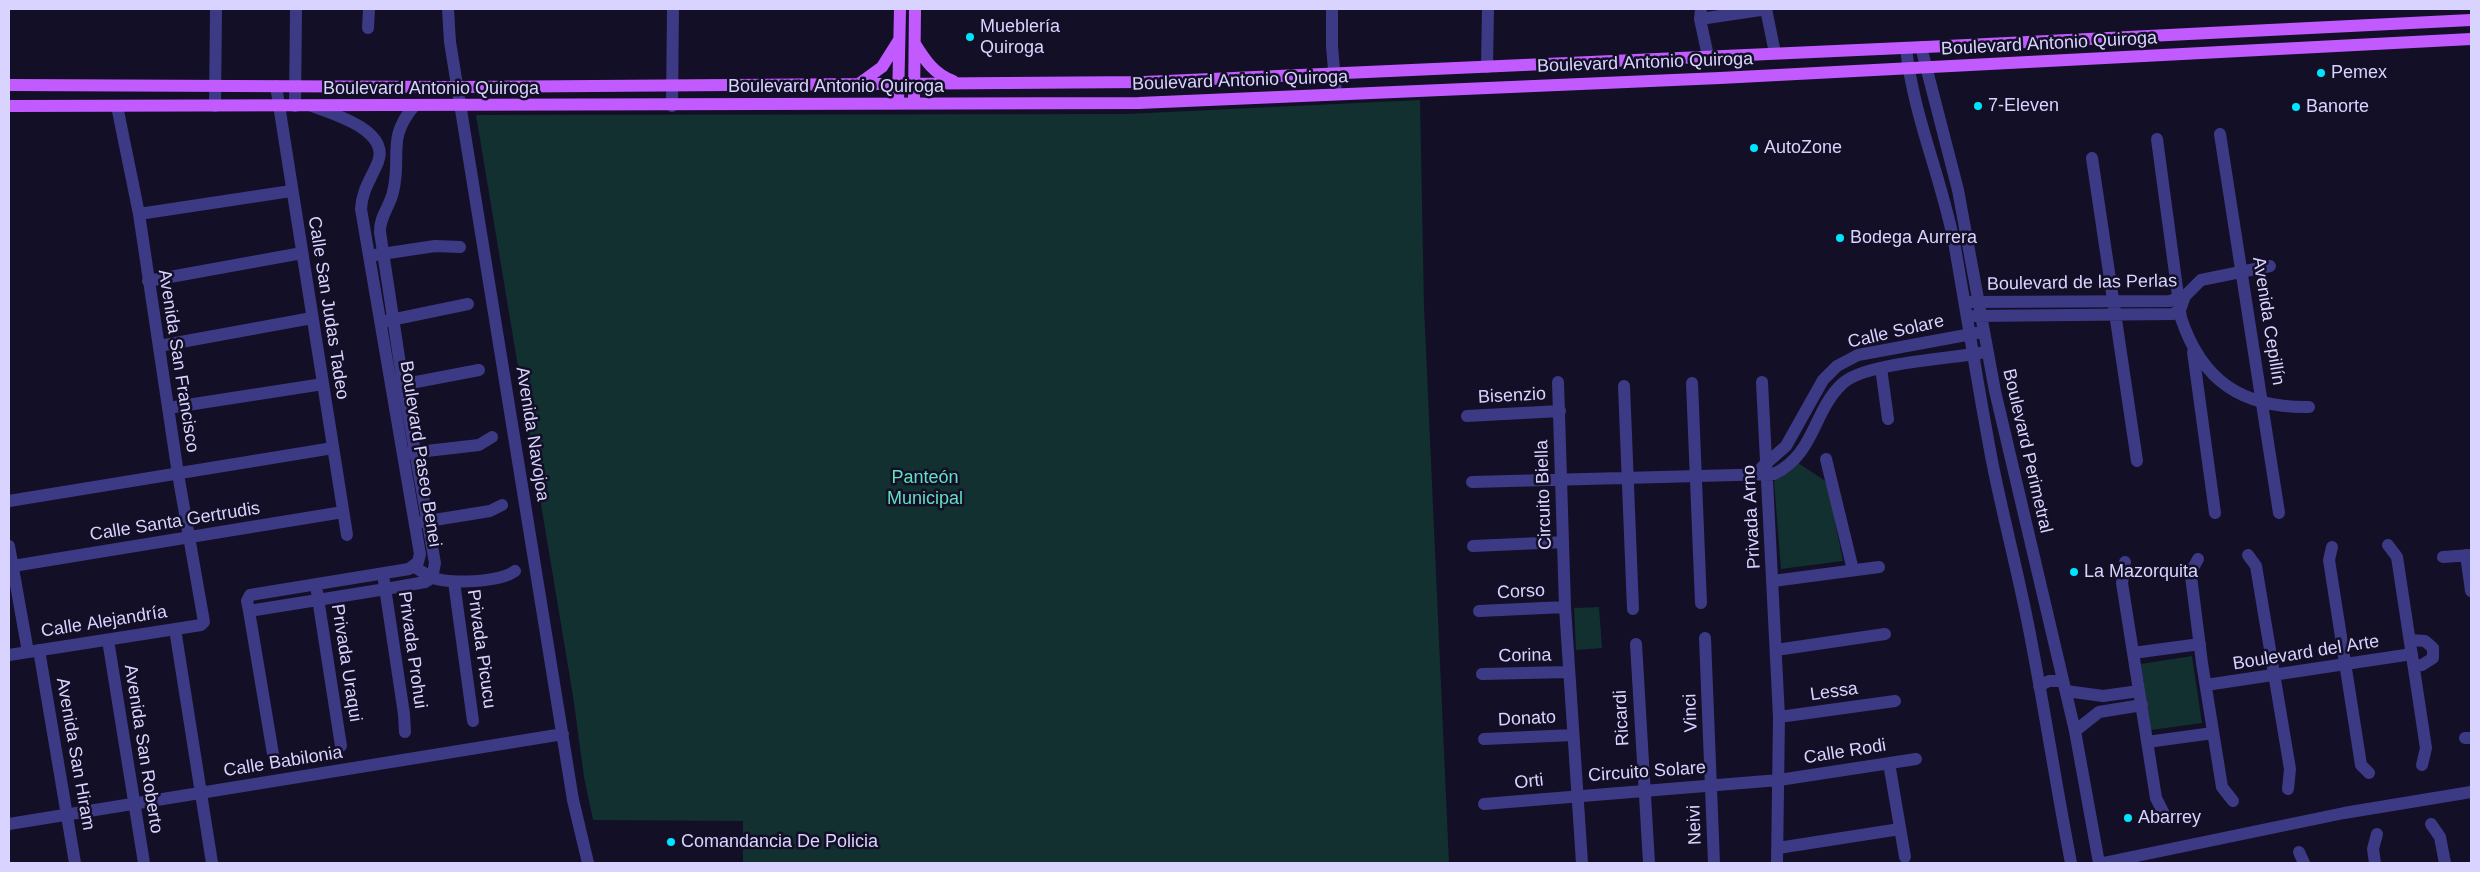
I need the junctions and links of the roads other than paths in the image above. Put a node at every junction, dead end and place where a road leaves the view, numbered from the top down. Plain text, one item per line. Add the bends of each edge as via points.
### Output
1 (216, 9) edge
2 (296, 9) edge
3 (368, 9) edge
4 (448, 9) edge
5 (673, 9) edge
6 (900, 9) edge
7 (915, 9) edge
8 (1332, 9) edge
9 (1488, 9) edge
10 (1766, 9) edge
11 (1700, 14) edge
12 (2471, 20) edge
13 (368, 28) dead end
14 (900, 37) junction
15 (2471, 39) edge
16 (915, 44) junction
17 (1920, 47) junction
18 (1906, 48) junction
19 (1775, 52) junction
20 (1708, 56) junction
21 (1487, 67) junction
22 (1925, 67) junction
23 (1908, 68) junction
24 (1333, 72) junction
25 (899, 83) junction
26 (914, 83) junction
27 (673, 84) junction
28 (859, 84) junction
29 (960, 84) junction
30 (9, 85) edge
31 (216, 86) junction
32 (276, 86) junction
33 (295, 86) junction
34 (457, 87) junction
35 (1336, 94) junction
36 (898, 103) junction
37 (914, 103) junction
38 (9, 106) edge
39 (117, 106) junction
40 (215, 106) junction
41 (279, 106) junction
42 (295, 106) junction
43 (312, 106) junction
44 (414, 106) junction
45 (460, 106) junction
46 (672, 106) junction
47 (2220, 134) dead end
48 (2157, 139) dead end
49 (377, 142) junction
50 (396, 143) junction
51 (2092, 158) dead end
52 (292, 191) junction
53 (139, 214) junction
54 (460, 247) dead end
55 (302, 253) junction
56 (383, 254) junction
57 (370, 256) junction
58 (2270, 266) dead end
59 (2243, 270) junction
60 (148, 281) junction
61 (2066, 300) junction
62 (2113, 301) junction
63 (1978, 302) junction
64 (2182, 302) junction
65 (468, 304) dead end
66 (1964, 309) junction
67 (2066, 314) junction
68 (2115, 314) junction
69 (1981, 316) junction
70 (312, 318) junction
71 (387, 321) junction
72 (1983, 332) junction
73 (1969, 334) junction
74 (159, 346) junction
75 (1908, 346) junction
76 (2192, 346) junction
77 (1987, 352) junction
78 (1972, 354) junction
79 (1848, 360) junction
80 (1911, 363) junction
81 (479, 370) dead end
82 (1882, 373) junction
83 (1854, 375) junction
84 (1558, 382) dead end
85 (1762, 382) dead end
86 (1692, 383) dead end
87 (323, 384) junction
88 (398, 385) junction
89 (1624, 386) dead end
90 (2262, 402) junction
91 (2309, 407) dead end
92 (168, 408) junction
93 (1560, 410) junction
94 (1467, 416) dead end
95 (1888, 419) dead end
96 (1802, 420) junction
97 (1816, 427) junction
98 (492, 437) dead end
99 (333, 448) junction
100 (410, 453) junction
101 (1826, 459) dead end
102 (2137, 460) dead end
103 (1993, 463) junction
104 (1767, 470) junction
105 (178, 474) junction
106 (1697, 476) junction
107 (2014, 476) junction
108 (1629, 479) junction
109 (1562, 481) junction
110 (1472, 482) dead end
111 (9, 501) edge
112 (502, 505) dead end
113 (344, 512) junction
114 (2279, 512) dead end
115 (2215, 513) dead end
116 (428, 521) junction
117 (415, 524) junction
118 (347, 535) dead end
119 (188, 538) junction
120 (1563, 542) junction
121 (2388, 545) dead end
122 (9, 546) edge
123 (1473, 546) dead end
124 (2332, 547) dead end
125 (2248, 555) dead end
126 (2469, 555) edge
127 (2443, 557) dead end
128 (2198, 559) dead end
129 (2125, 562) dead end
130 (13, 566) junction
131 (414, 567) junction
132 (1879, 567) dead end
133 (515, 570) dead end
134 (1853, 570) junction
135 (383, 574) junction
136 (432, 578) junction
137 (1773, 581) junction
138 (454, 582) junction
139 (316, 585) junction
140 (386, 589) junction
141 (2471, 591) edge
142 (318, 599) junction
143 (1701, 603) dead end
144 (1565, 607) junction
145 (1633, 609) dead end
146 (248, 611) junction
147 (1479, 611) dead end
148 (204, 622) joint
149 (175, 629) junction
150 (1885, 634) dead end
151 (1705, 638) dead end
152 (108, 640) junction
153 (2410, 640) junction
154 (1636, 644) dead end
155 (2200, 644) junction
156 (1776, 650) junction
157 (34, 651) junction
158 (2133, 653) junction
159 (9, 655) edge
160 (2413, 660) junction
161 (2344, 665) junction
162 (1569, 672) junction
163 (1482, 674) dead end
164 (2276, 676) junction
165 (2206, 685) junction
166 (2039, 686) junction
167 (2064, 686) junction
168 (2139, 690) junction
169 (1894, 701) dead end
170 (2114, 702) junction
171 (2142, 705) junction
172 (1779, 717) junction
173 (473, 721) dead end
174 (2076, 731) junction
175 (405, 732) dead end
176 (2213, 733) junction
177 (563, 734) junction
178 (1573, 735) junction
179 (1484, 739) dead end
180 (2147, 742) junction
181 (341, 746) dead end
182 (273, 754) dead end
183 (1916, 759) dead end
184 (1889, 763) junction
185 (2422, 764) dead end
186 (2369, 773) dead end
187 (1779, 780) junction
188 (1711, 785) junction
189 (1643, 790) junction
190 (2288, 790) dead end
191 (2471, 792) edge
192 (201, 793) junction
193 (1577, 795) junction
194 (2233, 801) dead end
195 (135, 804) junction
196 (1484, 804) dead end
197 (68, 815) junction
198 (2165, 816) dead end
199 (9, 824) edge
200 (2431, 824) dead end
201 (1900, 829) junction
202 (2377, 834) dead end
203 (1778, 848) junction
204 (1905, 857) dead end
205 (75, 863) edge
206 (144, 863) edge
207 (212, 863) edge
208 (588, 863) edge
209 (1582, 863) edge
210 (1649, 863) edge
211 (1714, 863) edge
212 (1777, 863) edge
213 (2071, 863) edge
214 (2099, 863) edge
215 (2102, 863) edge
216 (2375, 863) edge
217 (2445, 863) edge

1 - 31 street
2 - 33 street
3 - 13 street
4 - 34 street, Avenida Navojoa
5 - 27 street
6 - 14 main road
7 - 16 main road
8 - 24 street
9 - 21 street
10 - 11 street
10 - 19 street
11 - 20 street
12 - 17 main road, Boulevard Antonio Quiroga
14 - 25 main road
14 - 28 main road via 882,67
15 - 22 main road, Boulevard Antonio Quiroga
16 - 26 main road
16 - 29 main road via 941,76
17 - 18 main road, Boulevard Antonio Quiroga
17 - 22 street, Boulevard Perimetral
18 - 19 main road, Boulevard Antonio Quiroga
18 - 23 street, Boulevard Perimetral
19 - 20 main road, Boulevard Antonio Quiroga
20 - 21 main road, Boulevard Antonio Quiroga
21 - 24 main road, Boulevard Antonio Quiroga
22 - 23 main road, Boulevard Antonio Quiroga
22 - 63 street, Boulevard Perimetral via 1958,190
23 - 35 main road, Boulevard Antonio Quiroga
23 - 66 street, Boulevard Perimetral via 1947,212
24 - 29 main road, Boulevard Antonio Quiroga via 1144,82
24 - 35 street
25 - 26 main road, Boulevard Antonio Quiroga
25 - 28 main road, Boulevard Antonio Quiroga
25 - 36 main road
26 - 29 main road, Boulevard Antonio Quiroga
26 - 37 main road
27 - 28 main road, Boulevard Antonio Quiroga
27 - 34 main road, Boulevard Antonio Quiroga
27 - 46 street
30 - 31 main road, Boulevard Antonio Quiroga
31 - 32 main road, Boulevard Antonio Quiroga
31 - 40 street
32 - 33 main road, Boulevard Antonio Quiroga
32 - 41 street, Calle San Judas Tadeo
33 - 34 main road, Boulevard Antonio Quiroga
33 - 42 street
34 - 45 street, Avenida Navojoa
35 - 37 main road, Boulevard Antonio Quiroga via 1139,103
36 - 37 main road, Boulevard Antonio Quiroga
36 - 46 main road, Boulevard Antonio Quiroga
38 - 39 main road, Boulevard Antonio Quiroga
39 - 40 main road, Boulevard Antonio Quiroga
39 - 53 street, Avenida San Francisco
40 - 41 main road, Boulevard Antonio Quiroga
41 - 42 main road, Boulevard Antonio Quiroga
41 - 52 street, Calle San Judas Tadeo
42 - 43 main road, Boulevard Antonio Quiroga
43 - 44 main road, Boulevard Antonio Quiroga
43 - 49 street via 348,120
44 - 45 main road, Boulevard Antonio Quiroga
44 - 50 street, Boulevard Paseo Benei via 402,123
45 - 46 main road, Boulevard Antonio Quiroga
45 - 177 street, Avenida Navojoa
47 - 59 street, Avenida Cepillín
48 - 64 street
49 - 50 street
49 - 57 street, Boulevard Paseo Benei via 379,158 361,200
50 - 56 street, Boulevard Paseo Benei via 395,183 379,226
51 - 62 street
52 - 53 street
52 - 55 street, Calle San Judas Tadeo
53 - 60 street, Avenida San Francisco
54 - 56 street via 435,246
55 - 60 street
55 - 70 street, Calle San Judas Tadeo
56 - 57 street
56 - 71 street, Boulevard Paseo Benei
57 - 71 street, Boulevard Paseo Benei
58 - 59 street
59 - 64 street via 2201,280
59 - 90 street, Avenida Cepillín
60 - 74 street, Avenida San Francisco
61 - 62 street, Boulevard de las Perlas
61 - 63 street, Boulevard de las Perlas
61 - 67 street
62 - 64 street, Boulevard de las Perlas
62 - 68 street
63 - 66 street, Boulevard de las Perlas
63 - 69 street, Boulevard Perimetral
64 - 68 street, Boulevard de las Perlas via 2172,314
64 - 76 street
65 - 71 street
66 - 69 street, Boulevard de las Perlas
66 - 73 street, Boulevard Perimetral
67 - 68 street, Boulevard de las Perlas
67 - 69 street, Boulevard de las Perlas
68 - 102 street
69 - 72 street, Boulevard Perimetral
70 - 74 street
70 - 87 street, Calle San Judas Tadeo
71 - 88 street, Boulevard Paseo Benei
72 - 73 street, Calle Solare
72 - 77 street, Boulevard Perimetral
73 - 75 street, Calle Solare
73 - 78 street, Boulevard Perimetral
74 - 92 street, Avenida San Francisco
75 - 79 street, Calle Solare via 1858,355
75 - 80 street
76 - 90 street via 2201,361 2224,384 2236,393
76 - 115 street
77 - 78 street, Calle Solare
77 - 107 street, Boulevard Perimetral
78 - 80 street, Calle Solare
78 - 103 street, Boulevard Perimetral
79 - 83 street
79 - 96 street, Calle Solare via 1823,380
80 - 82 street, Calle Solare
81 - 88 street
82 - 83 street, Calle Solare
82 - 95 street
83 - 97 street, Calle Solare via 1836,390
84 - 93 street, Circuito Biella
85 - 104 street, Privada Arno
86 - 106 street
87 - 92 street
87 - 99 street, Calle San Judas Tadeo
88 - 100 street, Boulevard Paseo Benei
89 - 108 street
90 - 91 street
90 - 114 street, Avenida Cepillín
92 - 105 street, Avenida San Francisco
93 - 94 street, Bisenzio
93 - 109 street, Circuito Biella
96 - 97 street
96 - 104 street, Calle Solare
97 - 104 street, Calle Solare via 1792,463 1784,469
98 - 100 street via 479,444
99 - 105 street
99 - 113 street, Calle San Judas Tadeo
100 - 116 street, Boulevard Paseo Benei
100 - 117 street, Boulevard Paseo Benei
101 - 134 street
103 - 107 street
103 - 166 street, Boulevard Perimetral
104 - 106 street, Calle Solare via 1752,474
104 - 137 street, Privada Arno
105 - 111 street
105 - 119 street, Avenida San Francisco
106 - 108 street, Calle Solare
106 - 143 street
107 - 167 street, Boulevard Perimetral
108 - 109 street, Calle Solare
108 - 145 street
109 - 110 street, Calle Solare
109 - 120 street, Circuito Biella
112 - 116 street via 490,511
113 - 118 street, Calle San Judas Tadeo
113 - 119 street, Calle Santa Gertrudis
116 - 117 street
116 - 136 street, Boulevard Paseo Benei via 435,563
117 - 131 street, Boulevard Paseo Benei via 420,554
119 - 130 street, Calle Santa Gertrudis
119 - 148 street, Avenida San Francisco
120 - 123 street
120 - 144 street, Circuito Biella
121 - 153 street via 2397,557
122 - 130 street, Avenida San Hiram
124 - 161 street via 2329,560
125 - 164 street via 2256,566
126 - 127 street
126 - 141 street
128 - 155 street via 2191,576
129 - 158 street via 2122,583
130 - 157 street, Avenida San Hiram
131 - 135 street, Boulevard Paseo Benei
131 - 136 street
132 - 134 street
133 - 138 street via 503,578
134 - 137 street
135 - 139 street, Boulevard Paseo Benei
135 - 140 street, Privada Prohui
136 - 138 street
136 - 140 street
137 - 156 street, Privada Arno
138 - 173 street, Privada Picucu
139 - 142 street, Privada Uraqui
139 - 146 street, Boulevard Paseo Benei via 250,595
140 - 142 street
140 - 175 street, Privada Prohui
142 - 146 street
142 - 181 street, Privada Uraqui
144 - 147 street, Corso
144 - 162 street, Circuito Solare
146 - 182 street
148 - 149 street, Calle Alejandría
149 - 152 street, Calle Alejandría
149 - 192 street
150 - 156 street
151 - 188 street, Vinci
152 - 157 street, Calle Alejandría
152 - 195 street, Avenida San Roberto
153 - 160 street
153 - 160 street, Boulevard del Arte via 2430,643 2433,653 2428,662
154 - 189 street, Ricardi
155 - 158 street
155 - 165 street
156 - 172 street
157 - 159 street, Calle Alejandría
157 - 197 street, Avenida San Hiram
158 - 168 street
160 - 161 street, Boulevard del Arte
160 - 185 street via 2426,748
161 - 164 street, Boulevard del Arte
161 - 186 street via 2360,765
162 - 163 street, Corina
162 - 178 street, Circuito Solare
164 - 165 street, Boulevard del Arte
164 - 190 street via 2290,769
165 - 176 street
166 - 167 street via 2048,681
166 - 213 street, Boulevard Perimetral
167 - 170 street
167 - 174 street, Boulevard Perimetral
168 - 170 street
168 - 171 street
169 - 172 street, Lessa
170 - 171 street
170 - 174 street
171 - 180 street
172 - 187 street
174 - 214 street, Boulevard Perimetral
176 - 180 street
176 - 194 street via 2222,787
177 - 192 street, Calle Babilonia
177 - 208 street, Avenida Navojoa via 573,800
178 - 179 street, Donato
178 - 193 street, Circuito Solare
180 - 198 street via 2156,798
183 - 184 street, Calle Rodi
184 - 187 street, Calle Rodi
184 - 201 street
187 - 188 street, Circuito Solare
187 - 203 street
188 - 189 street, Circuito Solare
188 - 211 street, Neivi
189 - 193 street, Circuito Solare
189 - 210 street, Ricardi
191 - 215 street via 2344,813
192 - 195 street, Calle Babilonia
192 - 207 street
193 - 196 street, Orti
193 - 209 street
195 - 197 street, Calle Babilonia
195 - 206 street, Avenida San Roberto
197 - 199 street, Calle Babilonia
197 - 205 street, Avenida San Hiram
200 - 217 street via 2440,837
201 - 203 street
201 - 204 street
202 - 216 street
203 - 212 street

